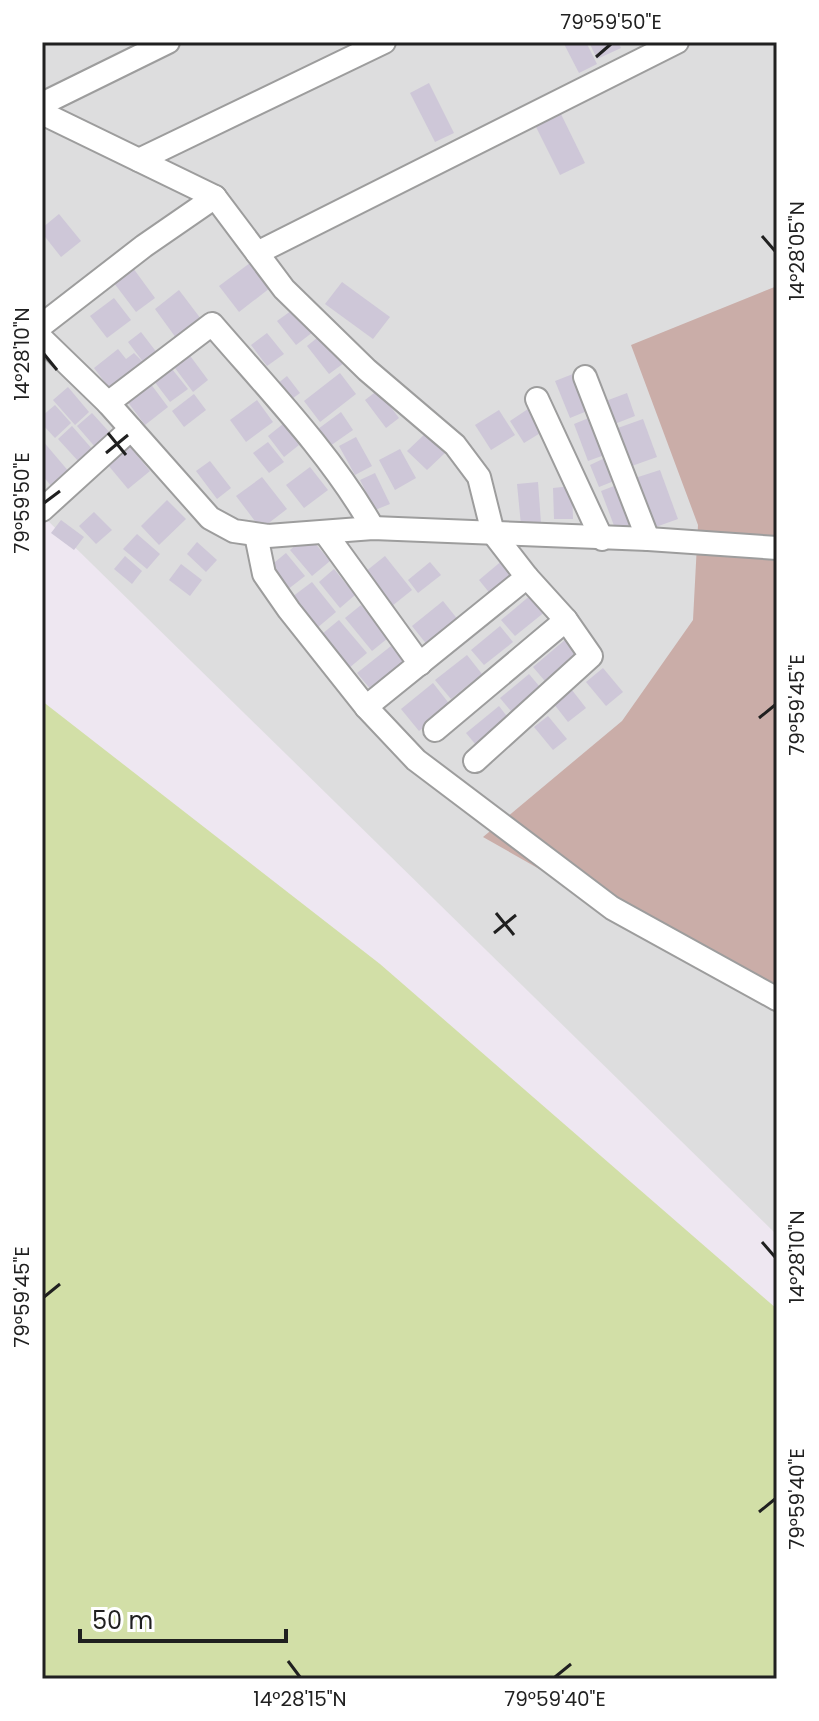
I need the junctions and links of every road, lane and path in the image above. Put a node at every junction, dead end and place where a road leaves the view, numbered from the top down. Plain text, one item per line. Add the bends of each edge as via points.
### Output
1 (168, 42) edge
2 (384, 42) edge
3 (677, 42) edge
4 (42, 104) edge
5 (42, 113) edge
6 (139, 160) junction
7 (215, 197) junction
8 (257, 253) junction
9 (42, 325) edge
10 (42, 339) edge
11 (585, 377) dead end
12 (537, 399) dead end
13 (108, 403) junction
14 (131, 429) junction
15 (47, 496) edge
16 (373, 528) junction
17 (493, 533) junction
18 (326, 534) junction
19 (256, 535) junction
20 (602, 539) junction
21 (648, 539) junction
22 (777, 548) edge
23 (527, 577) junction
24 (566, 620) junction
25 (420, 664) junction
26 (366, 707) junction
27 (435, 730) dead end
28 (475, 761) dead end
29 (777, 999) edge

1 - 4 street
2 - 6 street
3 - 8 street
5 - 6 street
6 - 7 street
7 - 8 street
7 - 9 street
8 - 17 street via 284,289 367,370 455,445 479,477
10 - 13 street
11 - 21 street
12 - 20 street
13 - 14 street
13 - 16 street via 212,324 313,445
14 - 15 street
14 - 19 street via 210,518
16 - 17 street
16 - 18 street
17 - 20 street
17 - 23 street
18 - 19 street
18 - 25 street
19 - 26 street via 264,574
20 - 21 street
21 - 22 street
23 - 24 street
23 - 25 street
24 - 27 street
24 - 28 street via 591,656
25 - 26 street
26 - 29 street via 416,760 612,908

